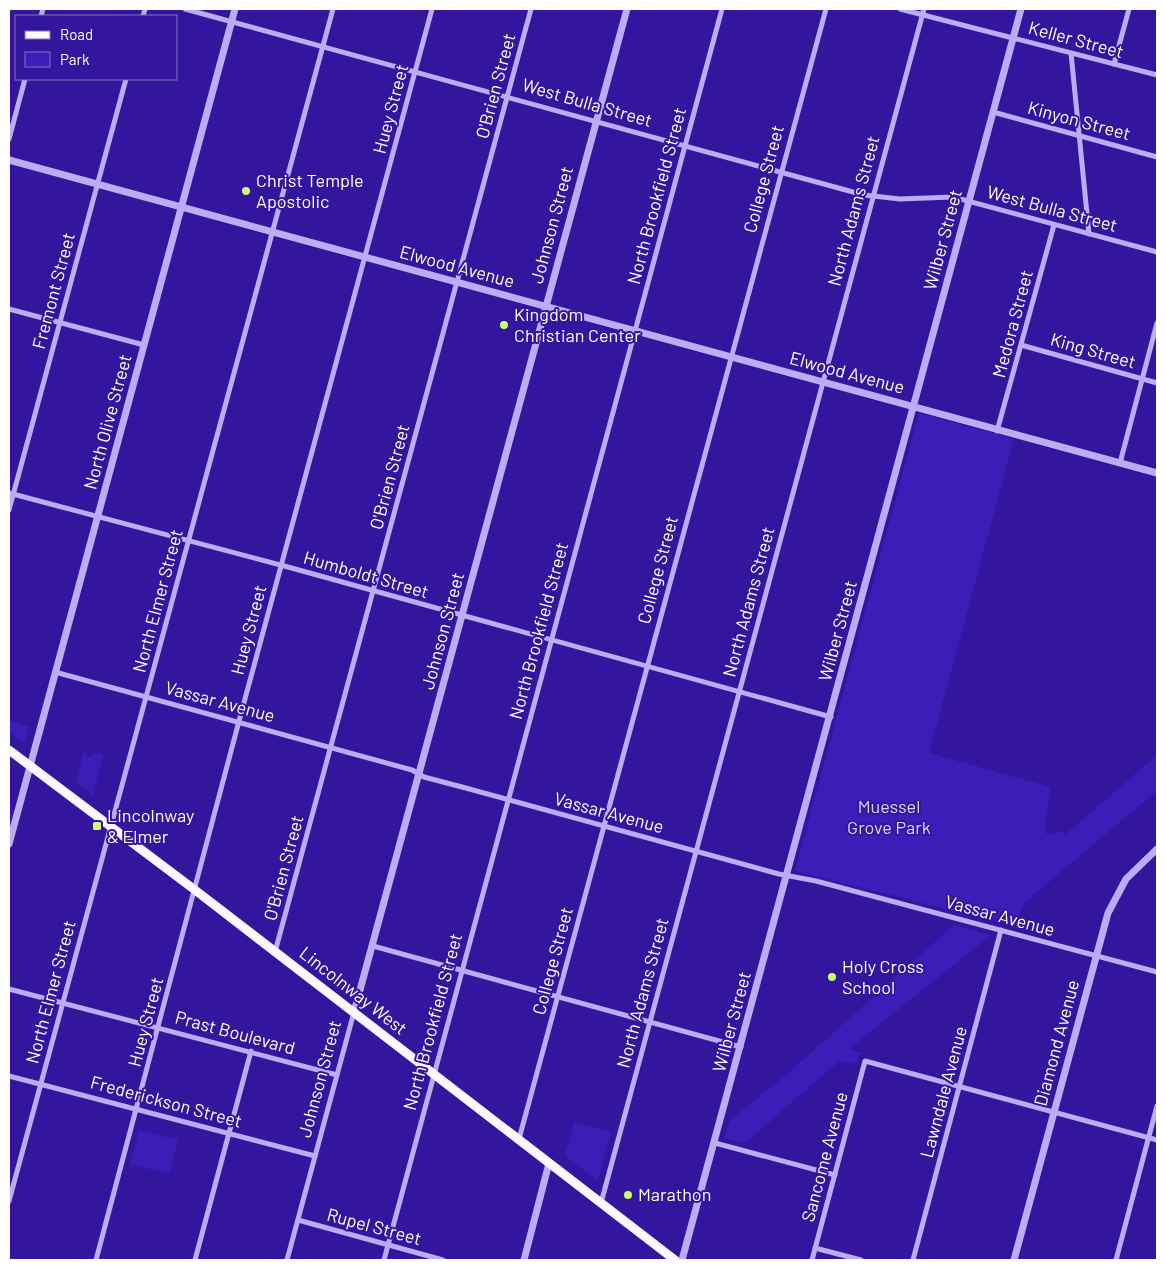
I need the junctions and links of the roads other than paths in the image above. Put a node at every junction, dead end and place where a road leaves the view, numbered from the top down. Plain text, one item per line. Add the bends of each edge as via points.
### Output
1 (185, 9) edge
2 (235, 9) edge
3 (333, 9) edge
4 (432, 9) edge
5 (531, 9) edge
6 (627, 9) edge
7 (722, 9) edge
8 (826, 9) edge
9 (900, 9) edge
10 (1021, 9) edge
11 (1129, 9) edge
12 (923, 12) edge
13 (232, 21) junction
14 (1013, 38) junction
15 (323, 45) junction
16 (1071, 53) junction
17 (1114, 64) junction
18 (415, 70) junction
19 (1157, 75) edge
20 (25, 80) edge
21 (126, 80) edge
22 (508, 95) junction
23 (994, 112) junction
24 (597, 120) junction
25 (1079, 136) junction
26 (9, 139) edge
27 (685, 145) junction
28 (1157, 157) edge
29 (9, 160) edge
30 (782, 171) junction
31 (97, 183) junction
32 (873, 196) junction
33 (969, 201) junction
34 (182, 206) junction
35 (1054, 224) junction
36 (273, 231) junction
37 (1089, 234) junction
38 (1157, 252) edge
39 (365, 257) junction
40 (457, 282) junction
41 (545, 306) junction
42 (9, 309) edge
43 (59, 323) junction
44 (1157, 323) edge
45 (634, 331) junction
46 (144, 345) junction
47 (1021, 345) junction
48 (730, 357) junction
49 (1143, 379) junction
50 (822, 382) junction
51 (1157, 383) edge
52 (913, 407) junction
53 (998, 430) junction
54 (1120, 463) junction
55 (1157, 473) edge
56 (11, 493) edge
57 (9, 510) edge
58 (98, 516) junction
59 (189, 541) junction
60 (281, 565) junction
61 (374, 591) junction
62 (462, 616) junction
63 (551, 640) junction
64 (647, 666) junction
65 (55, 672) junction
66 (739, 691) junction
67 (146, 696) junction
68 (830, 717) junction
69 (239, 721) junction
70 (331, 748) junction
71 (9, 750) edge
72 (30, 766) junction
73 (419, 774) junction
74 (508, 800) junction
75 (604, 826) junction
76 (110, 828) junction
77 (9, 844) edge
78 (1157, 849) edge
79 (695, 851) junction
80 (788, 875) junction
81 (194, 890) junction
82 (1001, 930) junction
83 (373, 946) junction
84 (276, 952) junction
85 (1096, 955) junction
86 (461, 970) junction
87 (1157, 972) edge
88 (9, 989) edge
89 (558, 997) junction
90 (62, 1003) junction
91 (354, 1012) junction
92 (649, 1022) junction
93 (158, 1028) junction
94 (741, 1047) junction
95 (251, 1052) junction
96 (434, 1073) junction
97 (337, 1075) junction
98 (9, 1076) edge
99 (40, 1084) junction
100 (960, 1086) junction
101 (1157, 1106) edge
102 (136, 1108) junction
103 (1054, 1112) junction
104 (230, 1133) junction
105 (1149, 1137) junction
106 (519, 1139) junction
107 (1157, 1140) edge
108 (715, 1143) junction
109 (315, 1156) junction
110 (550, 1163) junction
111 (835, 1175) junction
112 (9, 1201) edge
113 (601, 1203) junction
114 (298, 1220) junction
115 (388, 1245) junction
116 (815, 1248) junction
117 (96, 1260) edge
118 (195, 1260) edge
119 (288, 1260) edge
120 (384, 1260) edge
121 (444, 1260) edge
122 (524, 1260) edge
123 (675, 1260) edge
124 (682, 1260) edge
125 (812, 1260) edge
126 (860, 1260) edge
127 (913, 1260) edge
128 (1014, 1260) edge
129 (1116, 1260) edge

1 - 13 street, West Bulla Street
2 - 13 street, North Olive Street
3 - 15 street, North Elmer Street
4 - 18 street, Huey Street
5 - 22 street, O'Brien Street
6 - 24 street, Johnson Street
7 - 27 street, North Brookfield Street
8 - 30 street, College Street
9 - 12 street, Keller Street
10 - 14 street, Wilber Street
11 - 17 street
12 - 14 street, Keller Street
12 - 32 street, North Adams Street
13 - 15 street, West Bulla Street
13 - 34 street, North Olive Street
14 - 16 street, Keller Street
14 - 23 street, Wilber Street
15 - 18 street, West Bulla Street
15 - 36 street, North Elmer Street
16 - 17 street, Keller Street
16 - 25 street
17 - 19 street, Keller Street
18 - 22 street, West Bulla Street
18 - 39 street, Huey Street
20 - 26 street
21 - 31 street, Fremont Street
22 - 24 street, West Bulla Street
22 - 40 street, O'Brien Street
23 - 25 street, Kinyon Street
23 - 33 street, Wilber Street
24 - 27 street, West Bulla Street
24 - 41 street, Johnson Street
25 - 28 street, Kinyon Street
25 - 37 street
27 - 30 street, West Bulla Street
27 - 45 street, North Brookfield Street
29 - 31 street, Elwood Avenue
30 - 32 street, West Bulla Street
30 - 48 street, College Street
31 - 34 street, Elwood Avenue
31 - 43 street, Fremont Street
32 - 33 street, West Bulla Street via 900,199 947,196
32 - 50 street, North Adams Street
33 - 35 street, West Bulla Street
33 - 52 street, Wilber Street
34 - 36 street, Elwood Avenue
34 - 46 street, North Olive Street
35 - 37 street, West Bulla Street
35 - 47 street, Medora Street
36 - 39 street, Elwood Avenue
36 - 59 street, North Elmer Street
37 - 38 street, West Bulla Street
39 - 40 street, Elwood Avenue
39 - 60 street, Huey Street
40 - 41 street, Elwood Avenue
40 - 61 street, O'Brien Street
41 - 45 street, Elwood Avenue
41 - 62 street, Johnson Street
42 - 43 street
43 - 46 street
43 - 56 street, Fremont Street
44 - 49 street
45 - 48 street, Elwood Avenue
45 - 63 street, North Brookfield Street
46 - 58 street, North Olive Street
47 - 49 street, King Street
47 - 53 street, Medora Street
48 - 50 street, Elwood Avenue
48 - 64 street, College Street
49 - 51 street, King Street
49 - 54 street
50 - 52 street, Elwood Avenue
50 - 66 street, North Adams Street
52 - 53 street, Elwood Avenue
52 - 68 street, Wilber Street
53 - 54 street, Elwood Avenue
54 - 55 street, Elwood Avenue
56 - 57 street, Fremont Street
56 - 58 street, Humboldt Street
58 - 59 street, Humboldt Street
58 - 65 street, North Olive Street
59 - 60 street, Humboldt Street
59 - 67 street, North Elmer Street
60 - 61 street, Humboldt Street
60 - 69 street, Huey Street
61 - 62 street, Humboldt Street
61 - 70 street, O'Brien Street
62 - 63 street, Humboldt Street
62 - 73 street, Johnson Street
63 - 64 street, Humboldt Street
63 - 74 street, North Brookfield Street
64 - 66 street, Humboldt Street
64 - 75 street, College Street
65 - 67 street, Vassar Avenue
65 - 72 street, North Olive Street
66 - 68 street, Humboldt Street
66 - 79 street, North Adams Street
67 - 69 street, Vassar Avenue
67 - 76 street, North Elmer Street
68 - 80 street, Wilber Street
69 - 70 street, Vassar Avenue
69 - 81 street, Huey Street
70 - 73 street, Vassar Avenue
70 - 84 street, O'Brien Street
71 - 72 main road, Lincolnway West
72 - 76 main road, Lincolnway West
72 - 77 street, North Olive Street
73 - 74 street, Vassar Avenue
73 - 83 street, Johnson Street
74 - 75 street, Vassar Avenue
74 - 86 street, North Brookfield Street
75 - 79 street, Vassar Avenue
75 - 89 street, College Street
76 - 81 main road, Lincolnway West
76 - 90 street, North Elmer Street
78 - 85 street, Diamond Avenue via 1133,870 1119,889
79 - 80 street, Vassar Avenue
79 - 92 street, North Adams Street
80 - 82 street, Vassar Avenue
80 - 94 street, Wilber Street
81 - 84 main road, Lincolnway West
81 - 93 street, Huey Street
82 - 85 street, Vassar Avenue
82 - 100 street, Lawndale Avenue
83 - 86 street
83 - 91 street, Johnson Street
84 - 91 main road, Lincolnway West
85 - 87 street, Vassar Avenue
85 - 103 street, Diamond Avenue
86 - 89 street
86 - 96 street, North Brookfield Street
88 - 90 street, Prast Boulevard
89 - 92 street
89 - 106 street, College Street
90 - 93 street, Prast Boulevard
90 - 99 street, North Elmer Street
91 - 96 main road, Lincolnway West
91 - 97 street, Johnson Street
92 - 94 street
92 - 113 street, North Adams Street
93 - 95 street, Prast Boulevard
93 - 102 street, Huey Street
94 - 108 street, Wilber Street
95 - 97 street, Prast Boulevard
95 - 104 street
96 - 106 main road, Lincolnway West
96 - 115 street, North Brookfield Street
97 - 109 street, Johnson Street
98 - 99 street, Frederickson Street
99 - 102 street, Frederickson Street
99 - 112 street, North Elmer Street
100 - 103 street
100 - 111 street, Sancome Avenue via 865,1061
100 - 127 street, Lawndale Avenue
101 - 105 street
102 - 104 street, Frederickson Street
102 - 117 street, Huey Street
103 - 105 street
103 - 128 street, Diamond Avenue
104 - 109 street, Frederickson Street
104 - 118 street
105 - 107 street
105 - 129 street
106 - 110 main road, Lincolnway West
108 - 111 street
108 - 124 street, Wilber Street
109 - 114 street, Johnson Street
110 - 113 main road, Lincolnway West
110 - 122 street
111 - 116 street, Sancome Avenue
113 - 123 main road, Lincolnway West
114 - 115 street, Rupel Street
114 - 119 street, Johnson Street
115 - 120 street, North Brookfield Street
115 - 121 street, Rupel Street
116 - 125 street, Sancome Avenue
116 - 126 street

